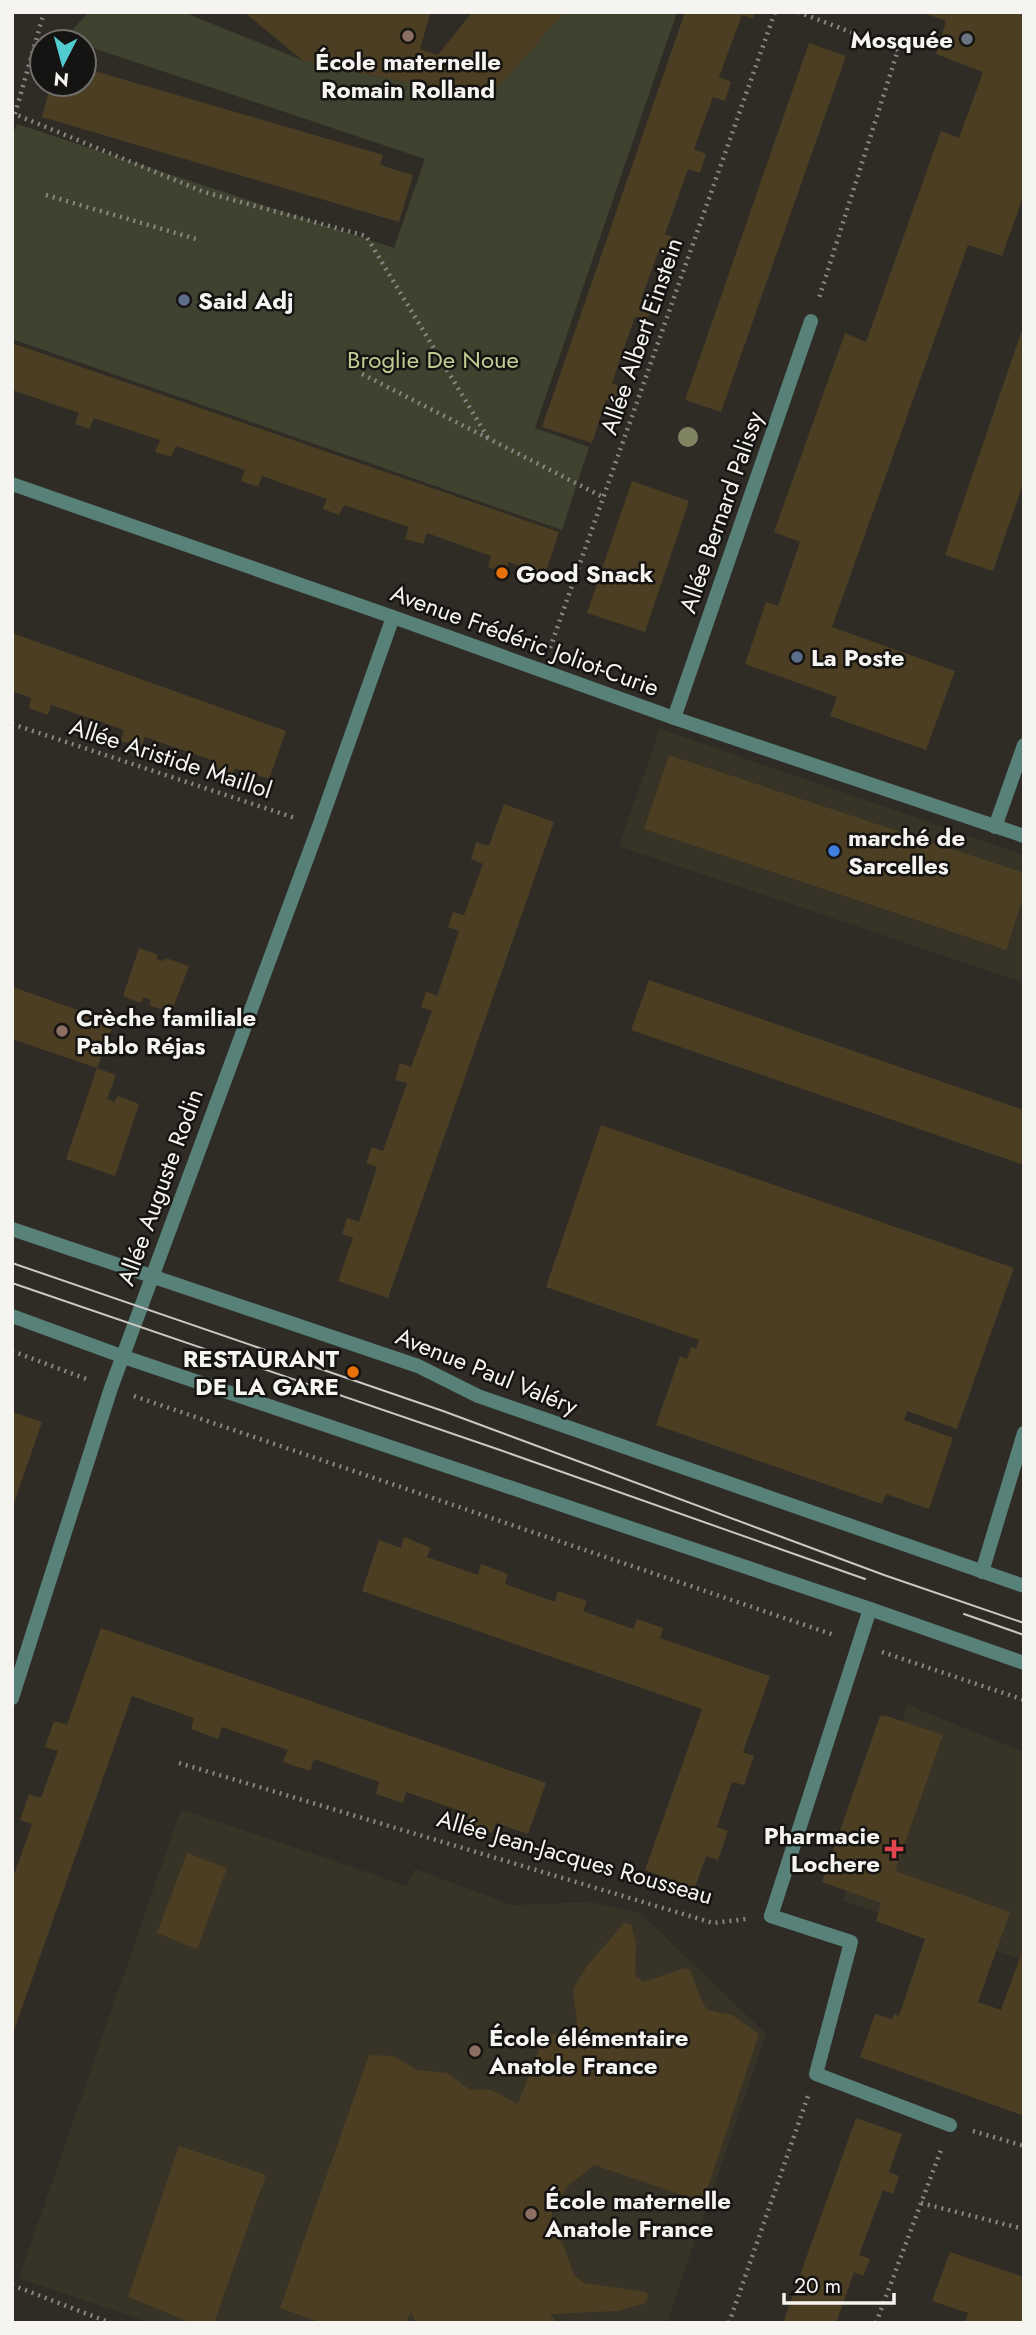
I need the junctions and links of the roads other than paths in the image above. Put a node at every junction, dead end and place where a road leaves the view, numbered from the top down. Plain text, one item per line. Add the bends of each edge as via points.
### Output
1 (811, 321) road end
2 (12, 484) edge
3 (393, 617) junction
4 (674, 718) junction
5 (1024, 745) edge
6 (995, 827) junction
7 (1024, 836) edge
8 (12, 1229) edge
9 (152, 1276) junction
10 (12, 1316) edge
11 (124, 1357) junction
12 (1024, 1433) edge
13 (982, 1572) junction
14 (1024, 1586) edge
15 (870, 1609) junction
16 (1024, 1663) edge
17 (12, 1698) edge
18 (950, 2125) road end

1 - 4 street, Allée Bernard Palissy
2 - 3 street, Avenue Frédéric Joliot-Curie
3 - 4 street, Avenue Frédéric Joliot-Curie
3 - 9 street, Allée Auguste Rodin
4 - 6 street, Avenue Frédéric Joliot-Curie
5 - 6 street
6 - 7 street, Avenue Frédéric Joliot-Curie
8 - 9 street, Avenue Paul Valéry
9 - 11 street, Allée Auguste Rodin
9 - 13 street, Avenue Paul Valéry via 418,1366 478,1396
10 - 11 street
11 - 15 street
11 - 17 street, Allée Auguste Rodin
12 - 13 street
13 - 14 street, Avenue Paul Valéry
15 - 16 street
15 - 18 street via 771,1916 851,1942 816,2074

